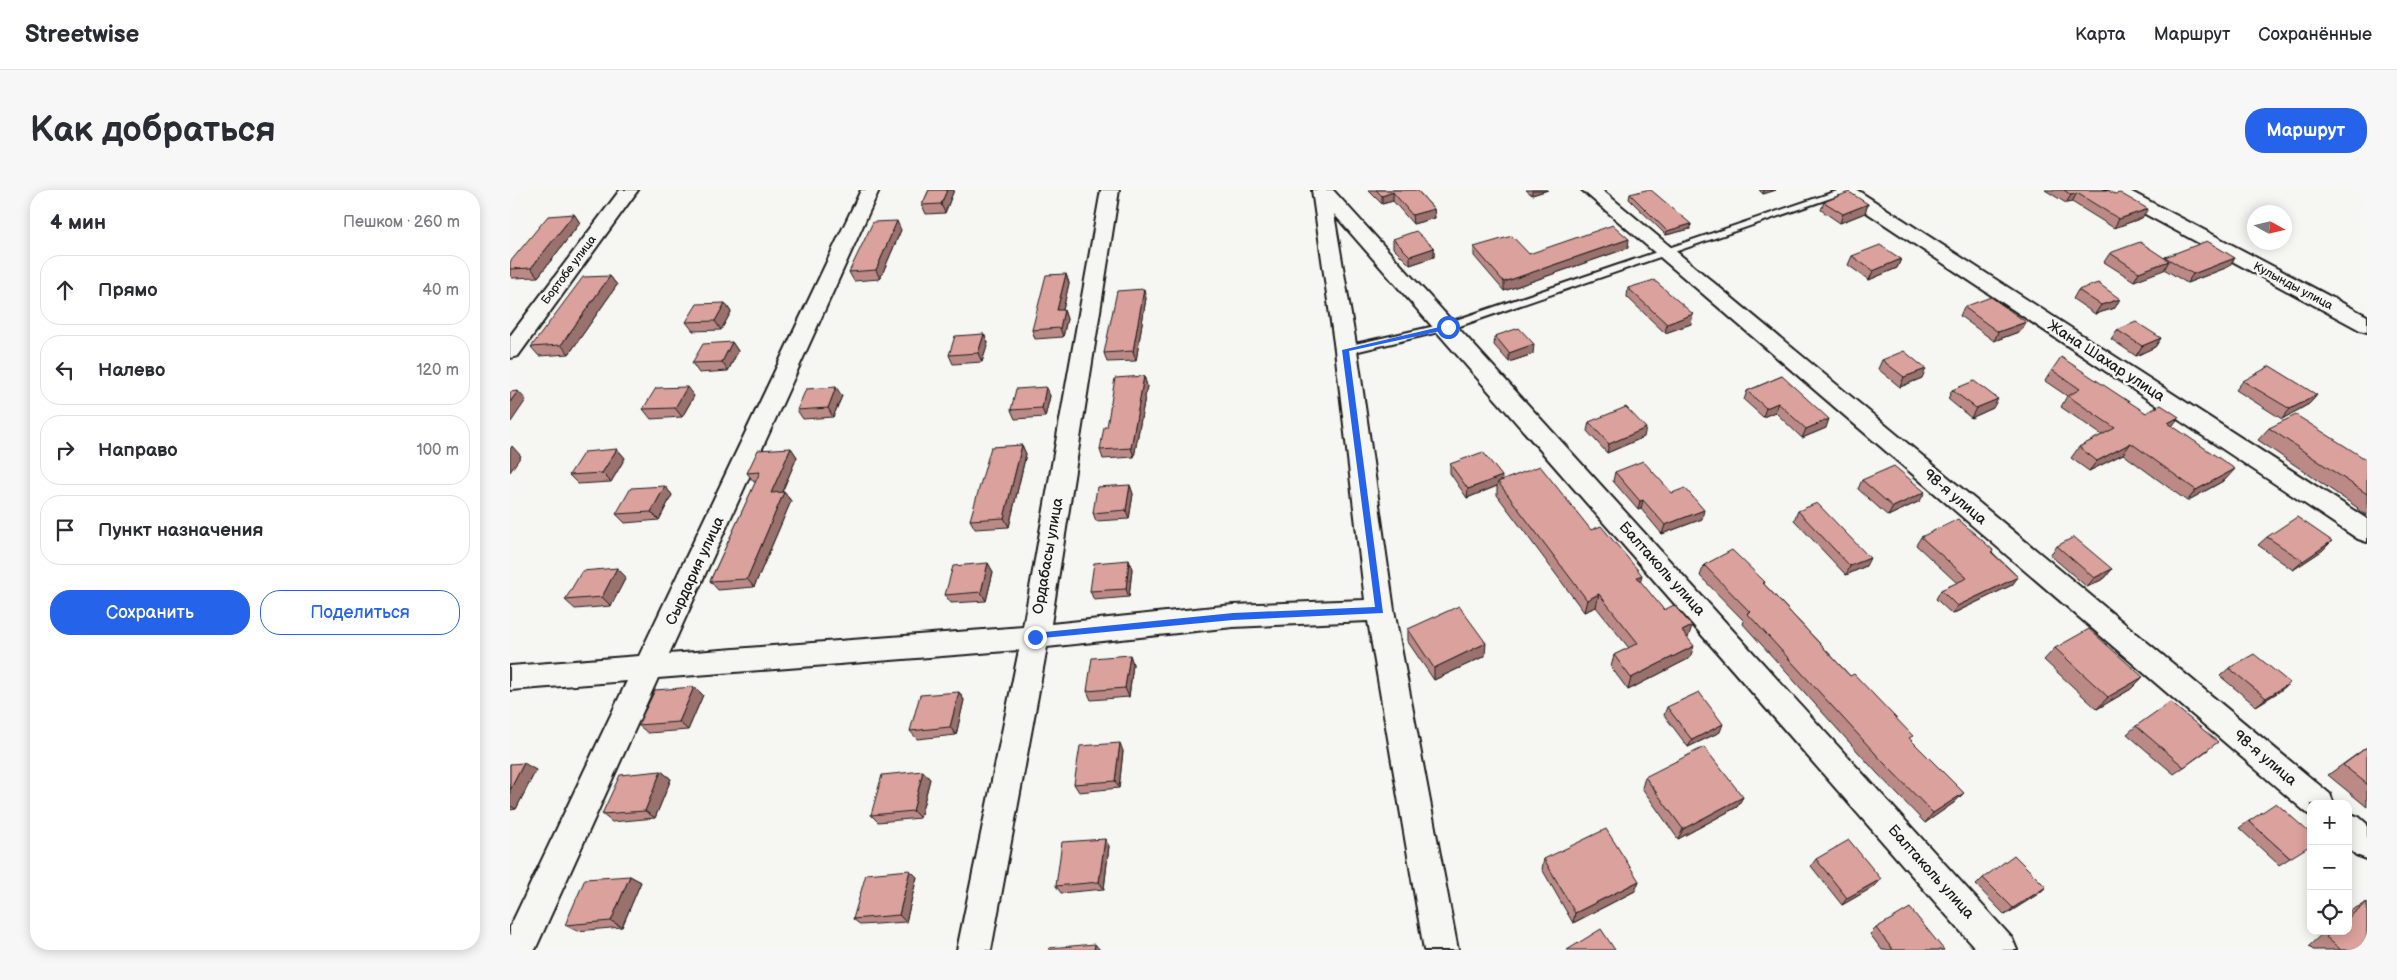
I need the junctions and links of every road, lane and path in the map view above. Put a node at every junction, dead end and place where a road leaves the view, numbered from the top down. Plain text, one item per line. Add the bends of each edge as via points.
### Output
1 (629, 190) edge
2 (870, 190) edge
3 (1110, 190) edge
4 (1322, 190) edge
5 (1590, 190) edge
6 (1847, 190) edge
7 (2114, 190) edge
8 (1666, 252) junction
9 (2367, 325) edge
10 (1448, 327) junction
11 (510, 350) edge
12 (1346, 350) junction
13 (2367, 532) edge
14 (1380, 610) junction
15 (1035, 637) junction
16 (650, 668) junction
17 (510, 678) edge
18 (2314, 800) edge
19 (2352, 831) edge
20 (2367, 844) edge
21 (1436, 918) junction
22 (517, 950) edge
23 (974, 950) edge
24 (1441, 950) edge
25 (1456, 950) edge
26 (2000, 950) edge

1 - 11 street, Бортобе улица
2 - 16 street, Сырдария улица
3 - 15 street, Ордабасы улица
4 - 10 street, Балтаколь улица
4 - 12 street
5 - 8 street, 98-я улица
6 - 8 lane
6 - 13 street, Жана Шахар улица
7 - 9 street, Кулынды улица
8 - 10 lane
8 - 18 street, 98-я улица
10 - 12 lane
10 - 26 street, Балтаколь улица
12 - 14 street
14 - 15 street via 1233,616
14 - 21 street
15 - 16 street
15 - 23 street, Ордабасы улица
16 - 17 street
16 - 22 street, Сырдария улица
19 - 20 street
21 - 24 street
21 - 25 street

